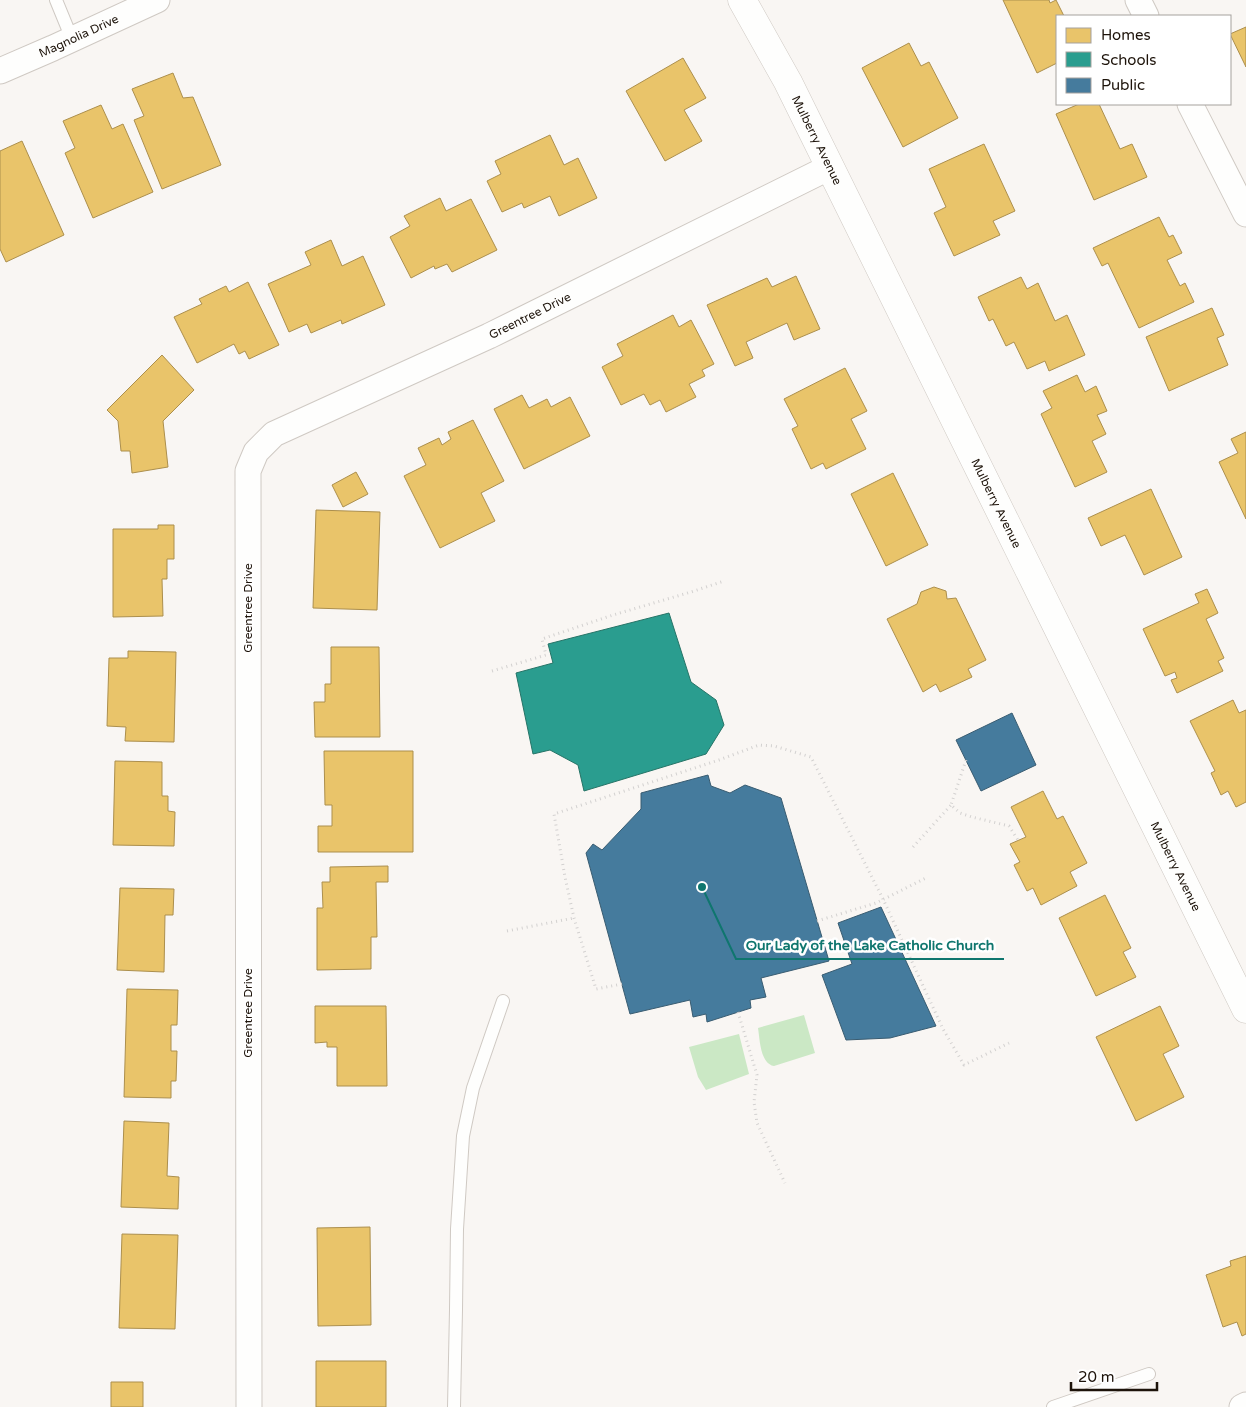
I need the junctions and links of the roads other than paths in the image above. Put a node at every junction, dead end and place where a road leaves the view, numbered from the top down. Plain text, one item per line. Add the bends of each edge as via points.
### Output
1 (56, 0) edge
2 (157, 0) edge
3 (742, 0) edge
4 (1138, 0) edge
5 (1146, 15) edge
6 (72, 39) junction
7 (0, 70) edge
8 (1191, 105) edge
9 (830, 167) junction
10 (1246, 214) edge
11 (503, 1001) dead end
12 (1246, 1009) edge
13 (1150, 1374) dead end
14 (1246, 1405) edge
15 (249, 1407) edge
16 (454, 1407) edge
17 (1053, 1407) edge
18 (1242, 1407) edge

1 - 6 lane
2 - 6 street, Magnolia Drive
3 - 9 street, Mulberry Avenue
4 - 5 street
6 - 7 street, Magnolia Drive
8 - 10 street
9 - 12 street, Mulberry Avenue
9 - 15 street, Greentree Drive via 489,336 274,434 256,452 248,471
11 - 16 lane via 473,1088 463,1136 457,1229
13 - 17 lane
14 - 18 street

